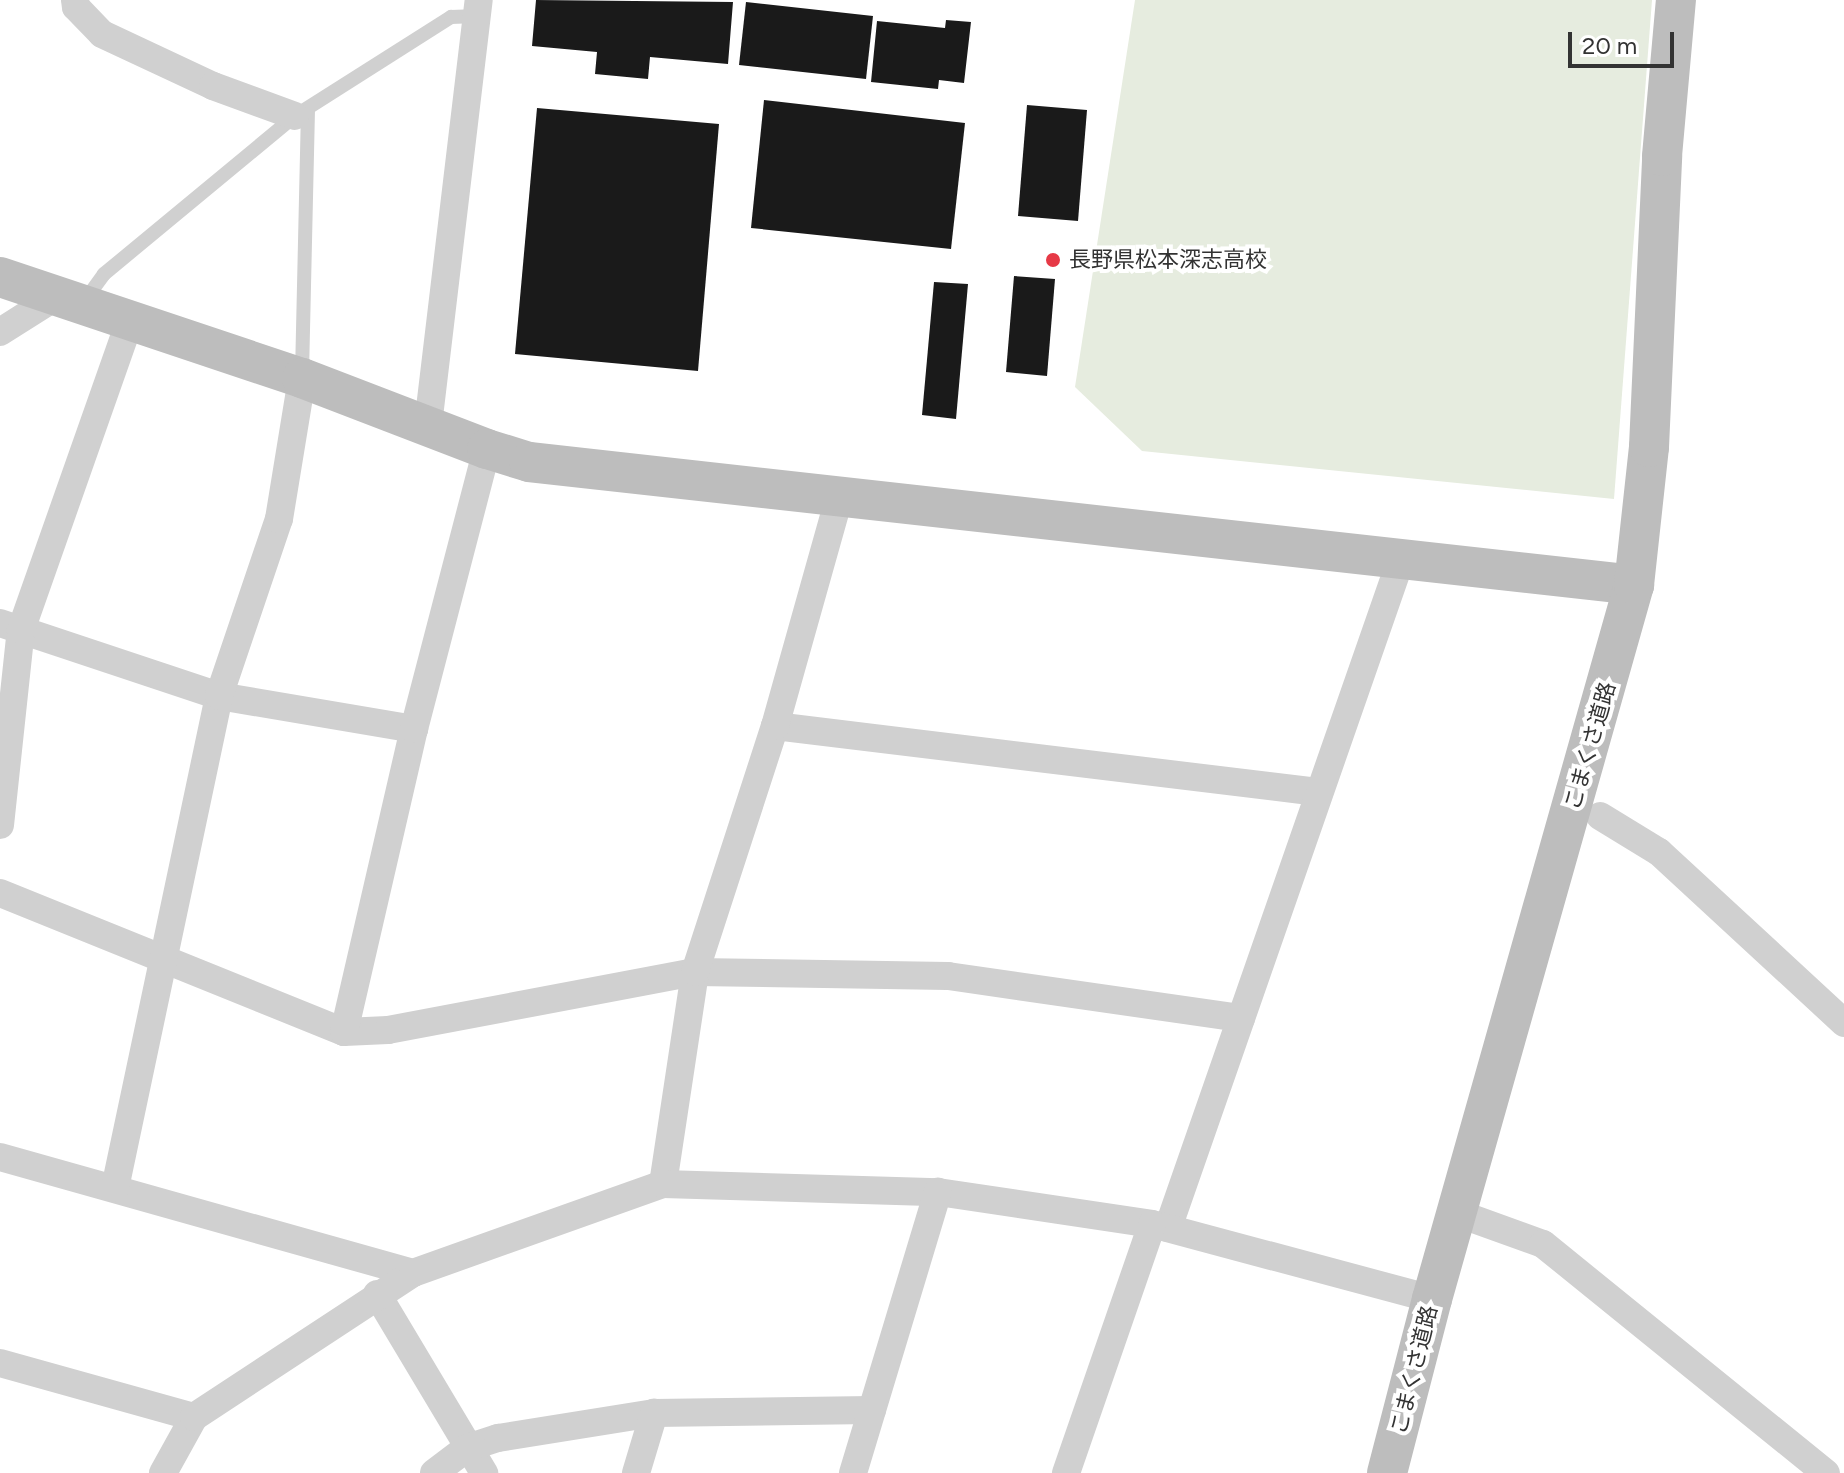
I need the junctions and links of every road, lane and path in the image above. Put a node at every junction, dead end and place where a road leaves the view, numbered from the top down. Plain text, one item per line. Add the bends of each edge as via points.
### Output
1 (75, 0) edge
2 (1676, 0) edge
3 (478, 8) edge
4 (301, 114) junction
5 (0, 277) edge
6 (69, 300) junction
7 (130, 320) junction
8 (0, 332) edge
9 (302, 378) junction
10 (428, 425) junction
11 (487, 449) junction
12 (840, 495) junction
13 (1400, 562) junction
14 (1634, 585) junction
15 (10, 627) edge
16 (219, 696) junction
17 (775, 726) junction
18 (414, 729) junction
19 (1318, 792) junction
20 (1600, 816) dead end
21 (0, 825) edge
22 (0, 893) edge
23 (164, 960) junction
24 (695, 972) junction
25 (1241, 1018) junction
26 (1844, 1023) edge
27 (344, 1032) junction
28 (0, 1157) edge
29 (663, 1184) junction
30 (115, 1188) junction
31 (938, 1192) junction
32 (1457, 1213) junction
33 (1160, 1226) junction
34 (413, 1273) junction
35 (377, 1294) junction
36 (1432, 1299) junction
37 (0, 1363) edge
38 (872, 1410) junction
39 (654, 1413) junction
40 (194, 1417) junction
41 (467, 1448) junction
42 (1389, 1472) edge
43 (163, 1473) edge
44 (434, 1473) edge
45 (484, 1473) edge
46 (636, 1473) edge
47 (853, 1473) edge
48 (1066, 1473) edge
49 (1826, 1473) edge

1 - 4 street via 102,34 213,86
2 - 14 street, こまくさ道路 via 1662,156 1649,447
3 - 4 lane via 451,17
3 - 10 street
4 - 6 lane
4 - 9 lane
5 - 6 street
6 - 7 street
6 - 8 street
7 - 9 street
7 - 15 street
9 - 10 street
9 - 16 street via 279,519
10 - 11 street
11 - 12 street via 529,462
11 - 18 street
12 - 13 street
12 - 17 street
13 - 14 street
13 - 19 street
14 - 32 street, こまくさ道路
15 - 16 street
15 - 21 street
16 - 18 street
16 - 23 street
17 - 19 street
17 - 24 street
18 - 27 street
19 - 25 street
20 - 26 street via 1659,852
22 - 23 street
23 - 27 street
23 - 30 street
24 - 25 street via 948,976
24 - 27 street via 388,1030
24 - 29 street
25 - 33 street
28 - 30 street
29 - 31 street
29 - 34 street
30 - 34 street
31 - 33 street
31 - 38 street
32 - 36 street, こまくさ道路
32 - 49 street via 1543,1244
33 - 36 street
33 - 48 street
34 - 35 street
35 - 40 street
35 - 41 street
36 - 42 street, こまくさ道路
37 - 40 street
38 - 39 street
38 - 47 street
39 - 41 street via 498,1438
39 - 46 street
40 - 43 street
41 - 44 street
41 - 45 street

